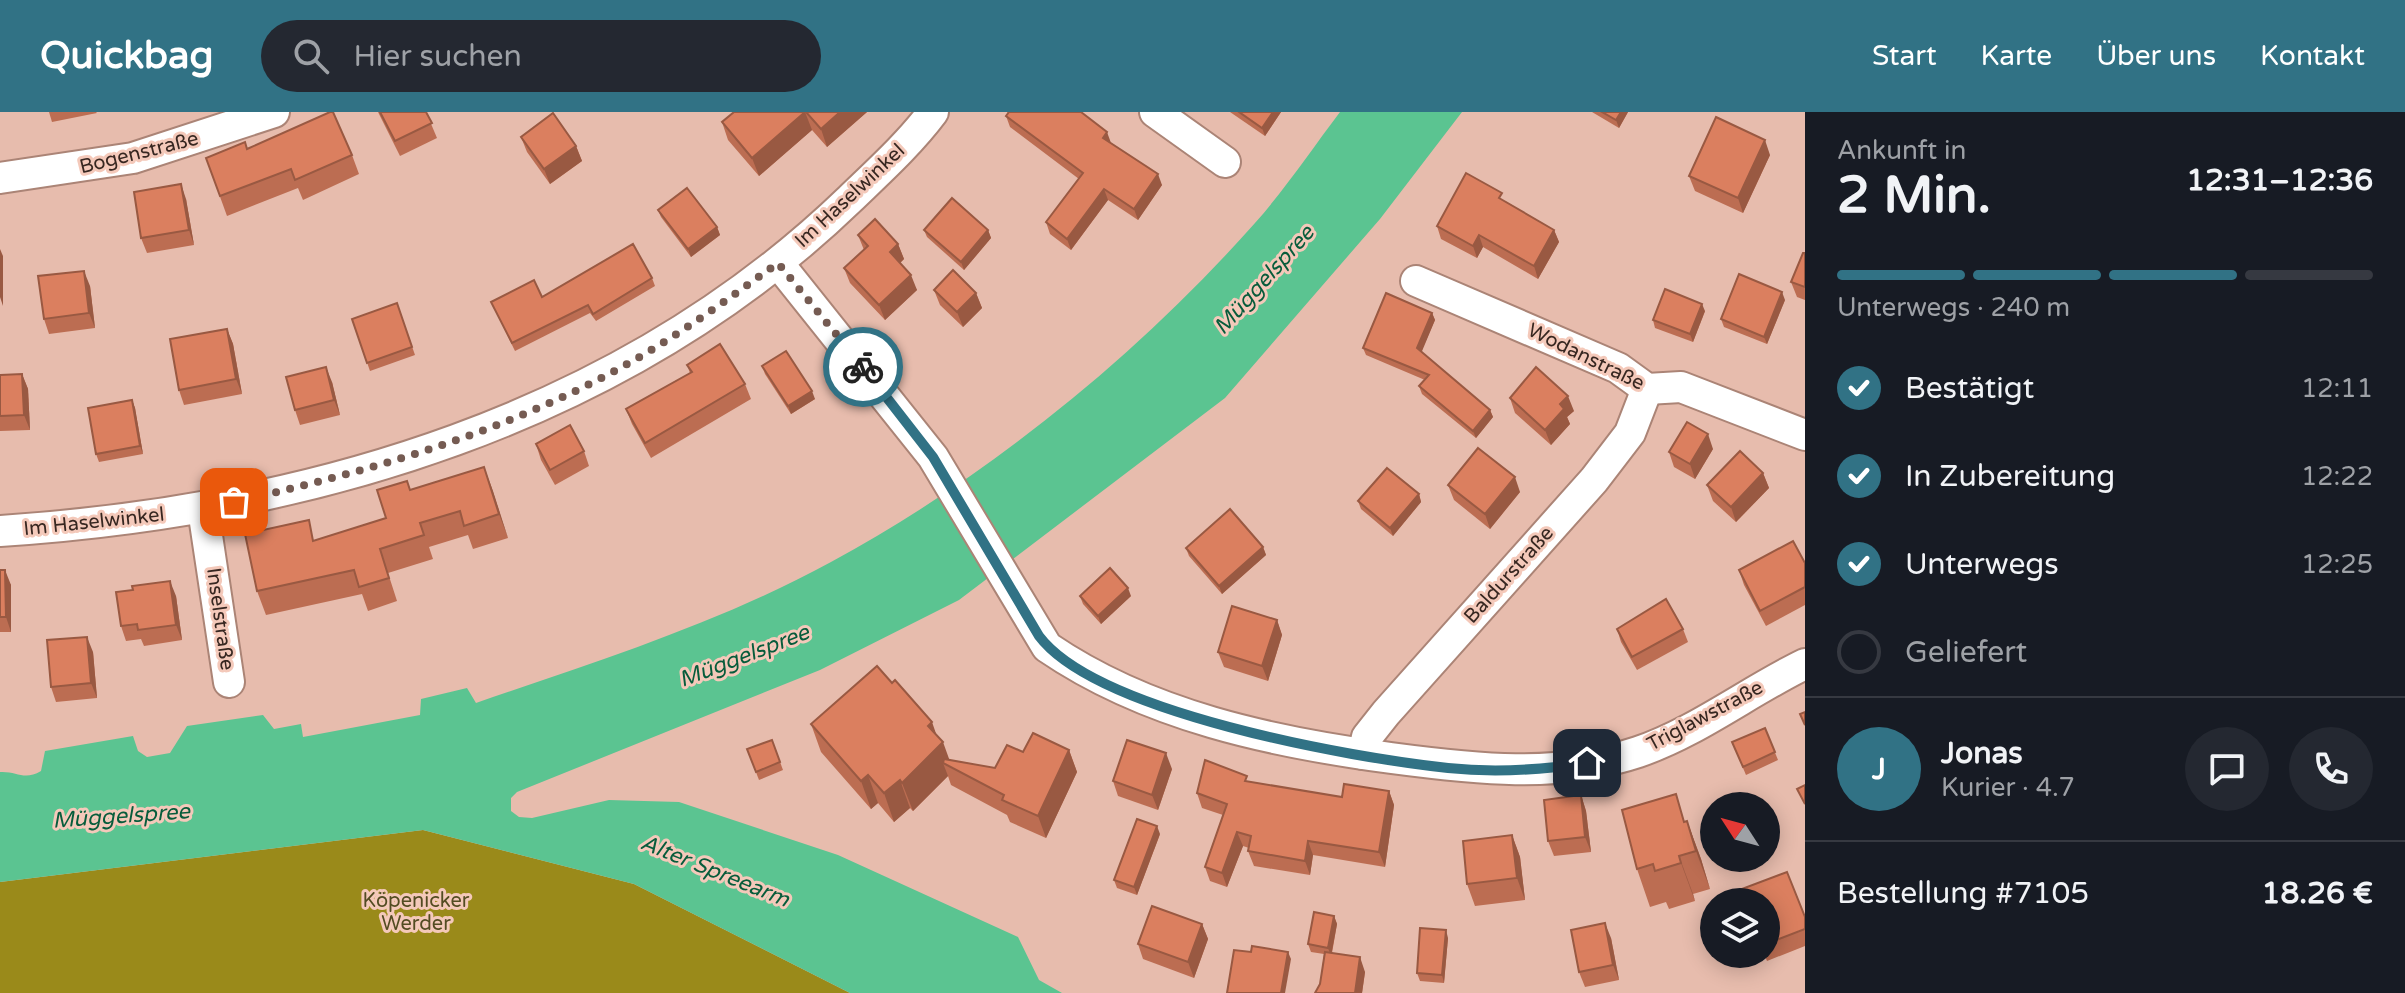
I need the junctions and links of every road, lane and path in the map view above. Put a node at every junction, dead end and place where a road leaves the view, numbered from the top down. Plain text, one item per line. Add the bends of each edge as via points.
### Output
1 (274, 112) edge
2 (933, 112) edge
3 (1155, 112) edge
4 (1225, 162) dead end
5 (0, 178) edge
6 (778, 263) junction
7 (1416, 281) dead end
8 (1647, 389) junction
9 (1805, 435) edge
10 (203, 509) junction
11 (0, 531) edge
12 (1805, 664) edge
13 (229, 682) dead end
14 (1363, 754) junction

1 - 5 street, Bogenstraße via 133,158
2 - 6 street, Im Haselwinkel via 880,171
3 - 4 street
6 - 10 street, Im Haselwinkel via 643,354 543,406 328,481
6 - 14 street, Triglawstraße via 933,457 1047,647 1134,696 1233,727
7 - 8 street, Wodanstraße via 1606,362
8 - 9 street, Wodanstraße via 1681,387
8 - 14 street, Baldurstraße via 1630,433 1594,480 1386,713 1367,737
10 - 11 street, Im Haselwinkel via 97,525
10 - 13 street, Inselstraße
12 - 14 street, Triglawstraße via 1673,737 1604,761 1488,770

